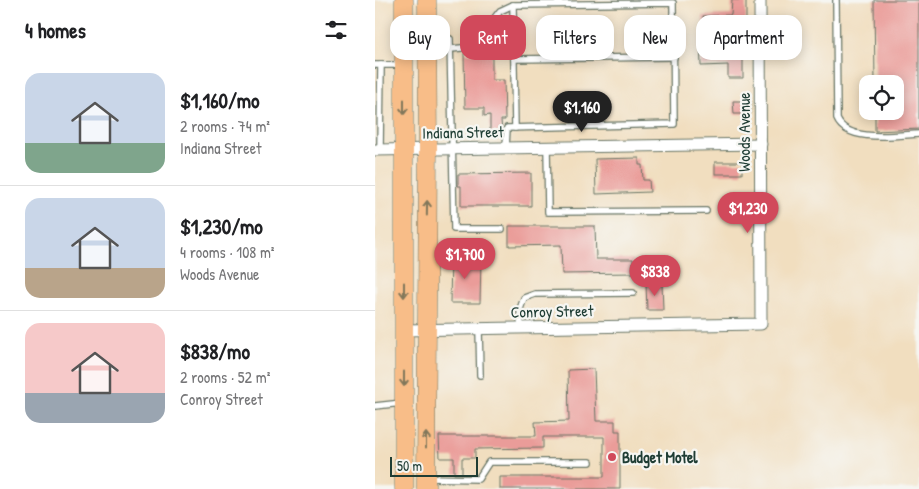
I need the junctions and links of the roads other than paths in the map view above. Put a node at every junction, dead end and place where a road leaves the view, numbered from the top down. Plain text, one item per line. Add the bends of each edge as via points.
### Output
1 (404, 0) edge
2 (427, 0) edge
3 (760, 0) edge
4 (836, 0) edge
5 (513, 5) junction
6 (427, 15) edge
7 (513, 15) edge
8 (673, 15) edge
9 (450, 40) edge
10 (451, 49) junction
11 (624, 58) edge
12 (526, 59) edge
13 (427, 60) edge
14 (514, 60) edge
15 (674, 60) edge
16 (378, 65) edge
17 (404, 65) junction
18 (515, 128) junction
19 (919, 134) edge
20 (761, 144) junction
21 (547, 147) junction
22 (452, 148) junction
23 (506, 148) junction
24 (404, 149) junction
25 (428, 149) junction
26 (377, 150) edge
27 (706, 211) dead end
28 (502, 229) dead end
29 (633, 293) dead end
30 (761, 324) joint
31 (521, 328) junction
32 (479, 329) junction
33 (404, 330) junction
34 (426, 330) junction
35 (480, 376) dead end
36 (404, 403) junction
37 (375, 406) edge
38 (589, 462) dead end
39 (426, 484) edge
40 (404, 489) edge

1 - 17 main road
2 - 6 main road
3 - 20 street, Woods Avenue
4 - 19 lane via 837,119 840,126 864,136
5 - 7 lane
5 - 8 lane via 673,3
5 - 10 lane via 500,11 472,48
9 - 10 lane
10 - 22 lane
11 - 12 lane
13 - 25 main road
14 - 18 lane
15 - 18 lane via 674,124
16 - 17 lane
16 - 26 lane
17 -> 24 main road
18 - 23 lane via 507,128
20 - 21 street, Indiana Street
20 - 30 street, Woods Avenue
21 - 23 street, Indiana Street
21 - 27 lane via 548,212
22 - 23 street, Indiana Street
22 - 25 street, Indiana Street
22 - 28 lane via 454,229
24 - 25 street, Indiana Street
24 - 26 street, Indiana Street
24 -> 33 main road
34 -> 25 main road
29 - 31 lane via 535,294 524,298 520,309
30 - 31 street, Conroy Street
31 - 32 street, Conroy Street
32 - 34 street, Conroy Street
32 - 35 lane
33 - 34 street, Conroy Street
33 -> 36 main road
39 -> 34 main road
36 - 37 lane
36 - 40 main road
38 - 39 lane via 489,462 478,479

